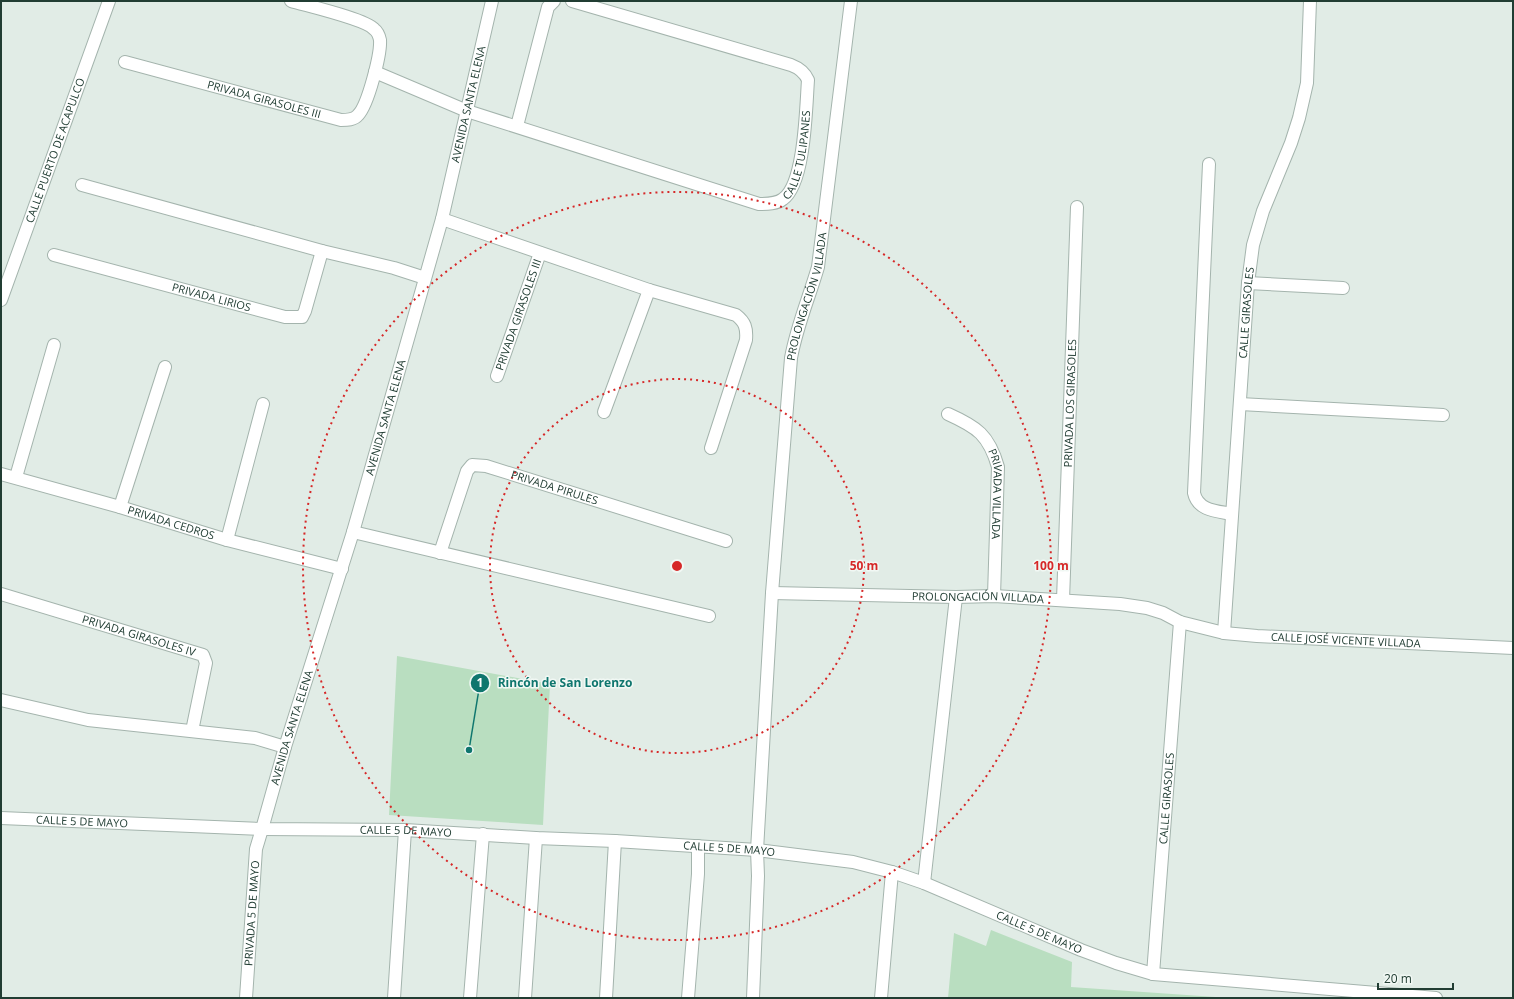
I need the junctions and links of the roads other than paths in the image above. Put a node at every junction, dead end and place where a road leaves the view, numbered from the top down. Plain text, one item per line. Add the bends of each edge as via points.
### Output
1 (109, 1) edge
2 (291, 1) edge
3 (492, 1) edge
4 (554, 1) edge
5 (572, 1) edge
6 (850, 1) edge
7 (1310, 1) edge
8 (125, 62) dead end
9 (375, 72) junction
10 (467, 111) junction
11 (517, 126) junction
12 (1209, 164) dead end
13 (82, 185) dead end
14 (1077, 207) dead end
15 (442, 219) junction
16 (322, 251) junction
17 (540, 253) junction
18 (54, 255) dead end
19 (424, 278) junction
20 (1248, 283) junction
21 (1343, 288) dead end
22 (649, 290) junction
23 (1, 300) edge
24 (54, 345) dead end
25 (165, 367) dead end
26 (497, 376) dead end
27 (263, 404) dead end
28 (1240, 404) junction
29 (604, 412) dead end
30 (948, 414) dead end
31 (1443, 415) dead end
32 (711, 448) dead end
33 (1, 474) edge
34 (16, 477) junction
35 (120, 507) junction
36 (1232, 514) junction
37 (353, 532) junction
38 (227, 540) junction
39 (726, 540) dead end
40 (440, 553) junction
41 (342, 569) junction
42 (772, 593) junction
43 (1, 594) edge
44 (994, 596) junction
45 (956, 597) junction
46 (1064, 600) junction
47 (709, 616) dead end
48 (1180, 622) junction
49 (1224, 633) junction
50 (1513, 648) edge
51 (1, 700) edge
52 (192, 731) junction
53 (285, 747) junction
54 (1, 818) edge
55 (262, 829) junction
56 (405, 830) junction
57 (483, 834) junction
58 (536, 838) junction
59 (614, 841) junction
60 (698, 846) junction
61 (757, 850) junction
62 (892, 872) junction
63 (924, 883) junction
64 (1153, 974) junction
65 (246, 998) edge
66 (394, 998) edge
67 (470, 998) edge
68 (525, 998) edge
69 (606, 998) edge
70 (688, 998) edge
71 (753, 998) edge
72 (881, 998) edge
73 (1436, 998) edge

1 - 23 street, CALLE PUERTO DE ACAPULCO
2 - 9 street, PRIVADA GIRASOLES III via 374,28 380,41
3 - 10 street, AVENIDA SANTA ELENA
4 - 11 street via 548,7
5 - 11 street, CALLE TULIPANES via 798,68 808,80 802,145 797,176 791,191 783,200 760,204
6 - 42 street, PROLONGACIÓN VILLADA via 818,267 795,335 791,358
7 - 20 street, CALLE GIRASOLES via 1306,83 1300,111 1291,143 1263,211 1253,245
8 - 9 street, PRIVADA GIRASOLES III via 341,120 357,117 362,110
9 - 10 street
10 - 11 street, CALLE TULIPANES
10 - 15 street, AVENIDA SANTA ELENA
12 - 36 street via 1194,493 1198,504
13 - 16 street
14 - 46 street, PRIVADA LOS GIRASOLES
15 - 17 street, PRIVADA GIRASOLES III
15 - 19 street, AVENIDA SANTA ELENA
16 - 18 street, PRIVADA LIRIOS via 305,311 302,317 295,318
16 - 19 street
17 - 22 street, PRIVADA GIRASOLES III
17 - 26 street, PRIVADA GIRASOLES III
19 - 37 street, AVENIDA SANTA ELENA
20 - 21 street
20 - 28 street, CALLE GIRASOLES
22 - 29 street
22 - 32 street, PRIVADA GIRASOLES III via 736,315 745,324 746,340
24 - 34 street
25 - 35 street
27 - 38 street
28 - 31 street
28 - 36 street, CALLE GIRASOLES
30 - 44 street, PRIVADA VILLADA via 980,432 989,442 995,455 998,467
33 - 34 street, PRIVADA CEDROS
34 - 35 street, PRIVADA CEDROS
35 - 38 street, PRIVADA CEDROS
36 - 49 street, CALLE GIRASOLES
37 - 40 street
37 - 41 street, AVENIDA SANTA ELENA
38 - 41 street, PRIVADA CEDROS
39 - 40 street, PRIVADA PIRULES via 486,466 472,465 467,471
40 - 47 street
41 - 53 street, AVENIDA SANTA ELENA
42 - 45 street, PROLONGACIÓN VILLADA
42 - 61 street, PROLONGACIÓN VILLADA
43 - 52 street, PRIVADA GIRASOLES IV via 203,655 206,663
44 - 45 street, PROLONGACIÓN VILLADA
44 - 46 street, PROLONGACIÓN VILLADA
45 - 63 street
46 - 48 street, PROLONGACIÓN VILLADA via 1147,608
48 - 49 street, CALLE JOSÉ VICENTE VILLADA
48 - 64 street, CALLE GIRASOLES
49 - 50 street, CALLE JOSÉ VICENTE VILLADA
51 - 52 street via 88,720
52 - 53 street via 256,738
53 - 55 street, AVENIDA SANTA ELENA
54 - 55 street, CALLE 5 DE MAYO
55 - 56 street, CALLE 5 DE MAYO
55 - 65 street, PRIVADA 5 DE MAYO via 256,849
56 - 57 street, CALLE 5 DE MAYO
56 - 66 street
57 - 58 street, CALLE 5 DE MAYO
57 - 67 street
58 - 59 street, CALLE 5 DE MAYO
58 - 68 street
59 - 60 street, CALLE 5 DE MAYO
59 - 69 street
60 - 61 street, CALLE 5 DE MAYO
60 - 70 street
61 - 62 street, CALLE 5 DE MAYO via 852,862
61 - 71 street, PROLONGACIÓN VILLADA
62 - 63 street, CALLE 5 DE MAYO
62 - 72 street
63 - 64 street, CALLE 5 DE MAYO via 1116,964
64 - 73 street, CALLE 5 DE MAYO

